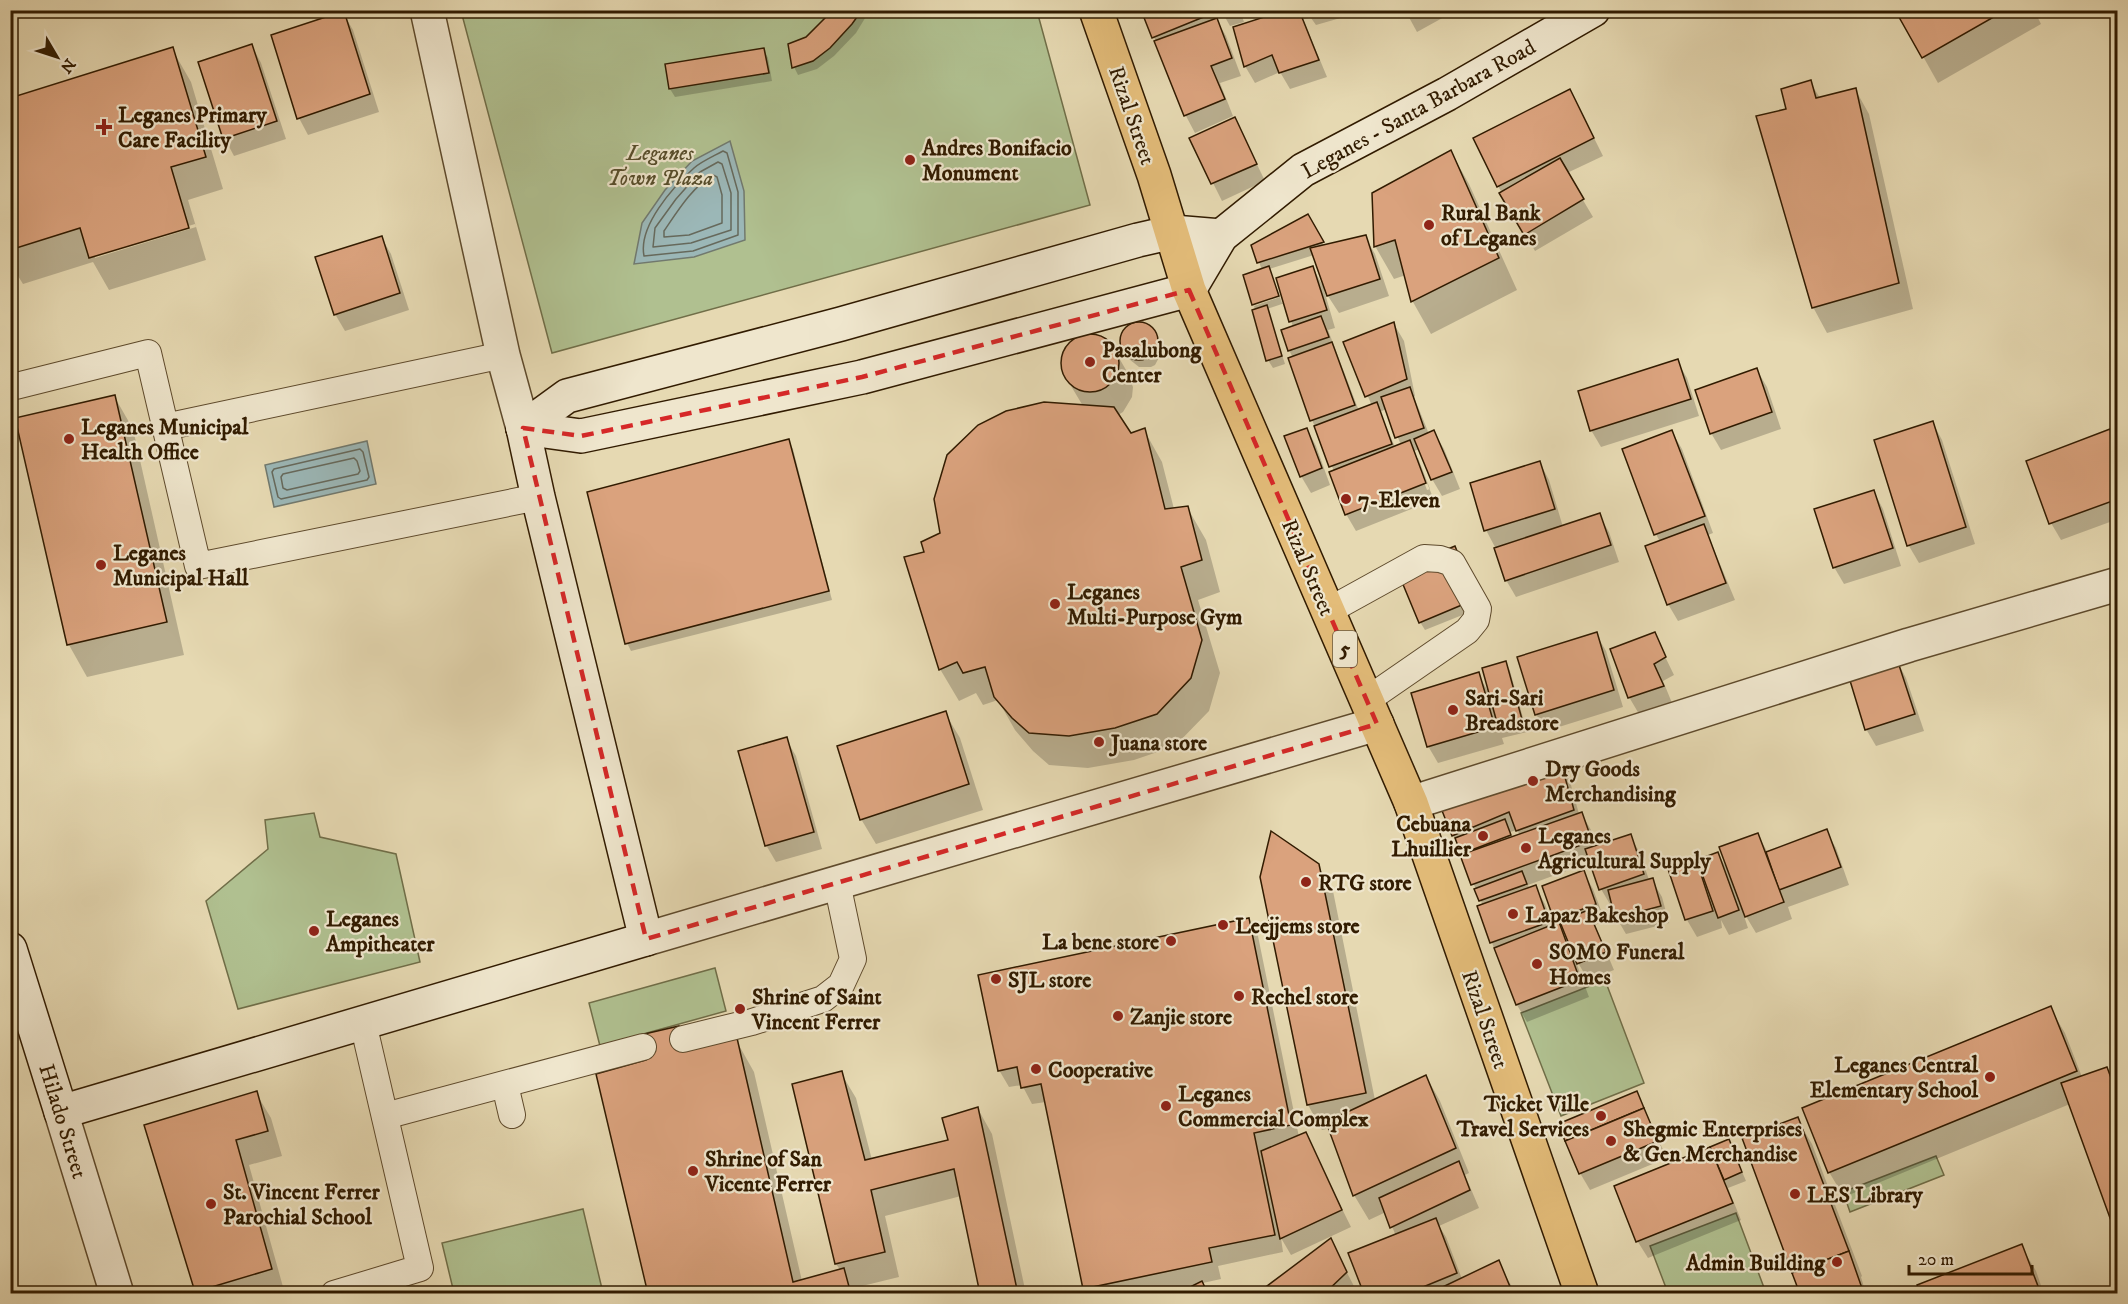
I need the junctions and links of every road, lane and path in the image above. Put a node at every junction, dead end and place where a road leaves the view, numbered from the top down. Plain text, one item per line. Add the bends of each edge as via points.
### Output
1 (427, 10) edge
2 (1096, 10) edge
3 (1593, 10) edge
4 (1173, 232) junction
5 (1221, 236) junction
6 (1189, 290) junction
7 (503, 355) junction
8 (16, 386) dead end
9 (165, 427) junction
10 (523, 428) junction
11 (538, 497) junction
12 (2118, 584) edge
13 (1328, 611) junction
14 (1372, 712) junction
15 (1411, 803) junction
16 (837, 883) junction
17 (646, 939) junction
18 (10, 949) edge
19 (363, 1023) junction
20 (683, 1039) dead end
21 (643, 1047) dead end
22 (505, 1085) junction
23 (61, 1112) junction
24 (512, 1115) dead end
25 (385, 1116) junction
26 (117, 1293) edge
27 (334, 1293) edge
28 (1582, 1293) edge

1 - 7 main road
2 - 4 main road, Rizal Street / 5
3 - 5 main road, Leganes - Santa Barbara Road via 1447,94 1303,170
4 - 5 main road
4 - 6 main road, Rizal Street / 5
4 - 10 main road via 567,396
5 - 6 main road
6 - 10 main road via 862,377 580,436
6 - 13 main road, Rizal Street / 5
7 - 9 lane
7 - 10 main road
8 - 9 lane via 148,353
9 - 11 lane via 198,566
10 - 11 main road
11 - 17 main road
12 - 15 main road via 1909,645
13 - 14 main road, Rizal Street / 5
13 - 14 lane via 1424,558 1452,563 1478,609 1476,620 1467,631
14 - 15 main road, Rizal Street / 5
14 - 16 main road
15 - 28 main road, Rizal Street / 5
16 - 17 main road
16 - 20 lane via 853,959 841,985 823,999
17 - 19 main road
18 - 23 main road, Hilado Street
19 - 23 main road
19 - 25 lane
21 - 22 lane
22 - 24 lane
22 - 25 lane
23 - 26 main road, Hilado Street
25 - 27 lane via 420,1268

